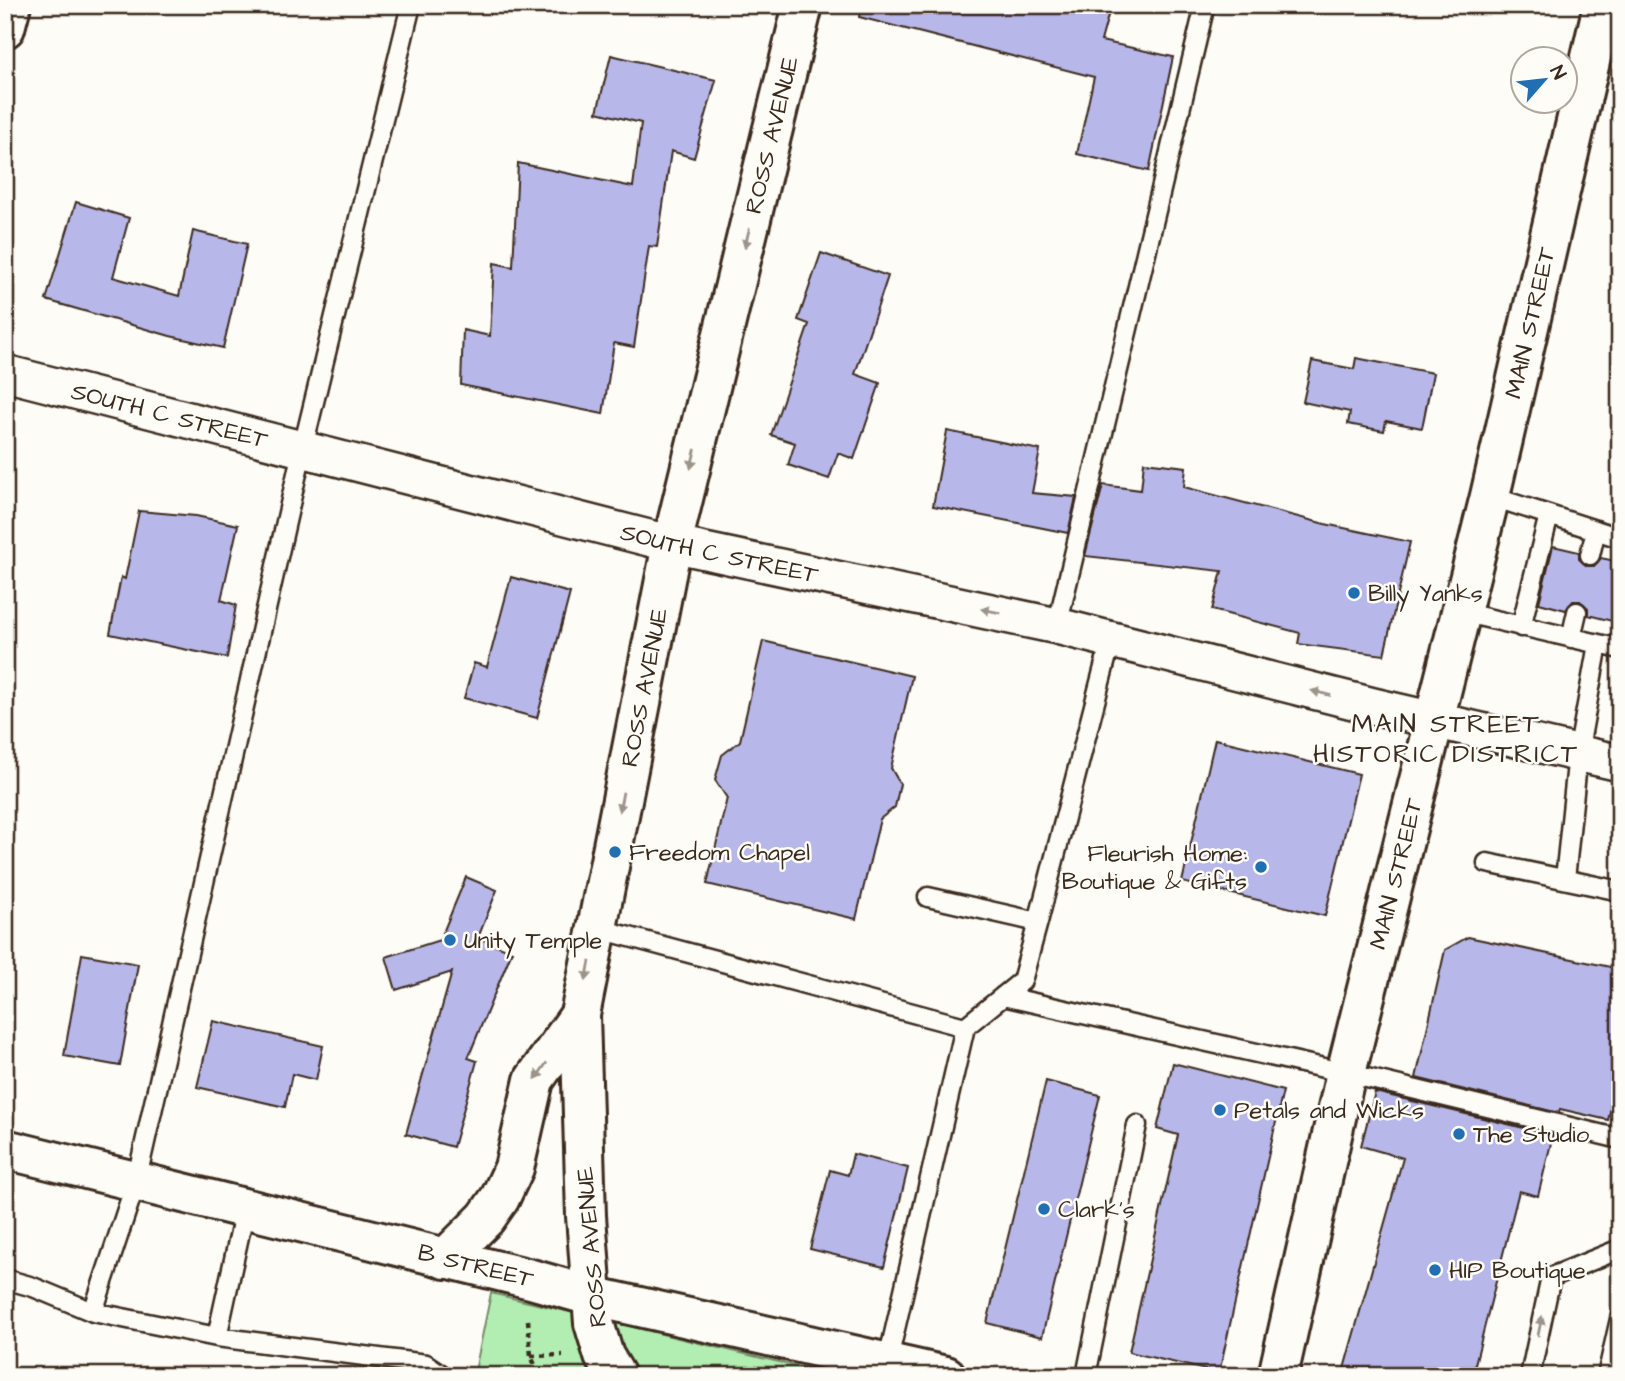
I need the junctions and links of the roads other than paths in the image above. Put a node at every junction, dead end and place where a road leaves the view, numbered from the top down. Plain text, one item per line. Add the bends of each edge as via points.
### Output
1 (11, 5) edge
2 (411, 5) edge
3 (803, 5) edge
4 (1205, 5) edge
5 (1602, 5) edge
6 (5, 28) edge
7 (5, 373) edge
8 (303, 447) junction
9 (1490, 496) junction
10 (1549, 514) junction
11 (1596, 530) junction
12 (1620, 538) edge
13 (672, 544) junction
14 (1590, 555) dead end
15 (1461, 612) junction
16 (1577, 612) dead end
17 (1057, 626) junction
18 (1521, 627) junction
19 (1572, 638) junction
20 (1111, 640) junction
21 (1598, 645) junction
22 (1620, 649) edge
23 (1435, 719) junction
24 (1578, 754) junction
25 (1620, 763) edge
26 (1487, 863) dead end
27 (1564, 879) junction
28 (1620, 891) edge
29 (928, 897) dead end
30 (1038, 922) junction
31 (597, 928) junction
32 (1003, 996) junction
33 (580, 1014) junction
34 (965, 1027) junction
35 (1346, 1073) junction
36 (1137, 1125) dead end
37 (1620, 1139) edge
38 (5, 1149) edge
39 (136, 1182) junction
40 (245, 1209) junction
41 (1620, 1248) edge
42 (445, 1259) junction
43 (5, 1279) edge
44 (592, 1296) junction
45 (93, 1312) junction
46 (1620, 1318) edge
47 (217, 1337) junction
48 (887, 1364) junction
49 (444, 1376) edge
50 (616, 1376) edge
51 (946, 1376) edge
52 (1086, 1376) edge
53 (1278, 1376) edge
54 (1530, 1376) edge
55 (1608, 1376) edge

1 - 6 main road
2 - 8 lane
3 -> 13 main road, ROSS AVENUE
4 - 17 lane
5 - 9 main road, MAIN STREET
7 - 8 street, SOUTH C STREET
8 - 13 street, SOUTH C STREET
8 - 39 lane
9 - 10 lane
9 - 15 main road, MAIN STREET
10 - 11 lane
10 - 18 lane
11 - 12 lane
11 - 14 lane
17 -> 13 street, SOUTH C STREET
13 -> 31 main road, ROSS AVENUE
15 - 18 lane
15 - 23 main road, MAIN STREET
16 - 19 lane
17 - 20 street, SOUTH C STREET
18 - 19 lane
19 - 21 lane
23 -> 20 street, SOUTH C STREET
20 - 30 lane
21 - 22 lane
21 - 24 lane
23 - 24 street, SOUTH C STREET
23 - 35 main road, MAIN STREET
24 - 25 street, SOUTH C STREET
24 - 27 lane
26 - 27 lane
27 - 28 lane
29 - 30 lane
30 - 32 lane via 1022,981
31 -> 33 main road, ROSS AVENUE
31 - 34 lane
32 - 34 lane
32 - 35 lane
33 -> 42 main road via 534,1080 514,1168 500,1198
33 - 44 main road, ROSS AVENUE
34 - 48 lane
35 - 37 lane
35 - 53 main road, MAIN STREET
36 - 52 lane
38 - 39 main road, B STREET
39 - 40 main road, B STREET
39 - 45 lane
40 - 42 main road, B STREET
40 - 47 lane
54 -> 41 lane via 1551,1277
42 - 44 main road, B STREET
43 - 45 lane
44 - 48 main road, B STREET
44 - 50 main road, ROSS AVENUE via 597,1334
45 - 47 lane
46 - 55 lane
47 - 49 lane via 426,1364
48 - 51 main road, B STREET

